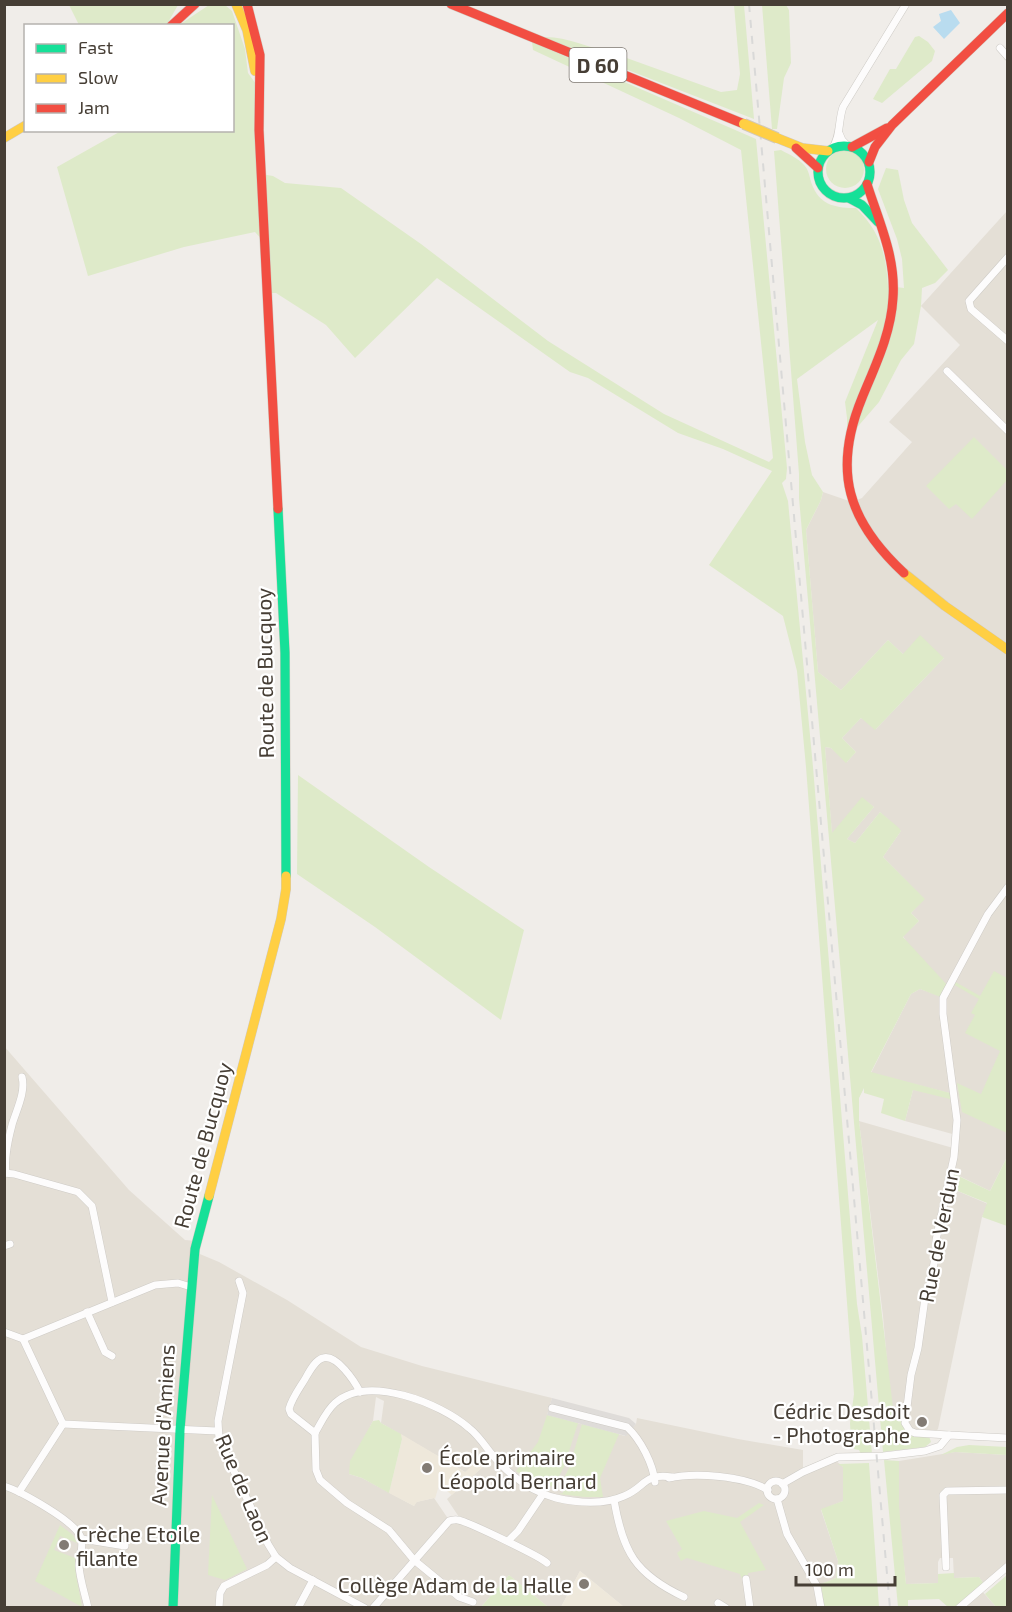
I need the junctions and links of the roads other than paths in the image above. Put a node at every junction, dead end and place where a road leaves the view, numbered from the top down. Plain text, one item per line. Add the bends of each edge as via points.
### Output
1 (236, 4) edge
2 (248, 4) edge
3 (451, 4) edge
4 (906, 4) edge
5 (190, 7) edge
6 (1008, 13) edge
7 (173, 24) edge
8 (1000, 48) dead end
9 (1008, 57) edge
10 (259, 88) junction
11 (892, 124) junction
12 (24, 126) edge
13 (839, 133) junction
14 (4, 138) edge
15 (794, 146) junction
16 (850, 147) junction
17 (830, 150) junction
18 (869, 162) junction
19 (818, 168) junction
20 (867, 184) junction
21 (849, 198) junction
22 (880, 224) junction
23 (1008, 257) edge
24 (1008, 341) edge
25 (947, 371) dead end
26 (1008, 431) edge
27 (1008, 650) edge
28 (1008, 887) edge
29 (21, 1077) dead end
30 (8, 1125) edge
31 (5, 1173) edge
32 (196, 1246) joint
33 (239, 1281) dead end
34 (191, 1287) junction
35 (112, 1302) junction
36 (87, 1312) junction
37 (4, 1332) edge
38 (23, 1339) junction
39 (112, 1356) dead end
40 (360, 1392) junction
41 (552, 1407) dead end
42 (63, 1424) junction
43 (180, 1430) junction
44 (217, 1431) junction
45 (315, 1433) junction
46 (949, 1435) junction
47 (1008, 1438) edge
48 (654, 1478) junction
49 (782, 1484) junction
50 (4, 1486) edge
51 (768, 1490) junction
52 (1008, 1490) edge
53 (19, 1492) junction
54 (543, 1494) junction
55 (777, 1499) junction
56 (614, 1500) junction
57 (82, 1539) junction
58 (508, 1540) junction
59 (125, 1546) dead end
60 (276, 1557) junction
61 (414, 1560) junction
62 (547, 1563) dead end
63 (1008, 1566) edge
64 (946, 1567) dead end
65 (746, 1579) dead end
66 (313, 1580) junction
67 (684, 1597) dead end
68 (473, 1602) dead end
69 (718, 1604) dead end
70 (374, 1606) edge
71 (88, 1608) edge
72 (173, 1608) edge
73 (219, 1608) edge
74 (298, 1608) edge
75 (365, 1608) edge
76 (726, 1608) edge
77 (750, 1608) edge
78 (820, 1608) edge
79 (958, 1608) edge

1 - 10 main road via 247,30
2 - 10 main road via 260,55
3 - 15 main road, D 60, bridge
4 - 13 street via 851,92 841,114
5 - 7 main road
6 - 11 main road
8 - 9 street
10 - 32 main road, Route de Bucquoy via 285,653 286,889
11 - 16 main road
11 - 18 main road
12 - 14 main road
13 - 16 street
13 - 17 street
15 - 17 main road, D 60
15 - 19 main road, D 60
16 - 17 main road
16 - 18 main road via 859,150
17 - 19 main road
18 - 20 main road
19 - 21 main road via 820,182 829,193
20 - 21 main road
20 - 22 main road
21 - 22 main road
22 - 27 main road via 894,278 893,312 852,428 846,458 852,502 863,526 891,562 930,597
23 - 24 street via 969,301 971,309
25 - 26 street
28 - 46 street, Rue de Verdun via 988,914 943,998 956,1135 905,1423 915,1433
29 - 30 street via 23,1088
30 - 31 street
31 - 35 street via 78,1192 92,1206
32 - 34 main road, Avenue d'Amiens
33 - 44 street, Rue de Laon via 243,1293
34 - 35 street via 161,1284
34 - 43 main road, Avenue d'Amiens
35 - 36 street
36 - 38 street
36 - 39 street via 105,1352
37 - 38 street
38 - 42 street
40 - 45 street via 335,1402
40 - 45 street via 350,1374 332,1359 319,1360 289,1409
40 - 54 street via 400,1394 445,1411 470,1428 519,1480
41 - 48 street via 627,1427
42 - 43 street
42 - 53 street
43 - 44 street
43 - 72 main road, Avenue d'Amiens
44 - 60 street, Rue de Laon
45 - 61 street via 320,1480 389,1530
46 - 47 street
46 - 49 street via 933,1448 883,1456 838,1457
48 - 51 street via 711,1475
48 - 56 street
49 - 51 street via 774,1482
49 - 55 street via 785,1492
50 - 53 street
51 - 55 street
52 - 64 street via 947,1491 943,1495
53 - 57 street via 76,1528
54 - 56 street via 572,1501
54 - 58 street
55 - 78 street via 787,1534 816,1586
56 - 67 street via 620,1532 633,1560 655,1581
57 - 59 street
57 - 71 street via 79,1564
58 - 61 street via 453,1520 443,1525
58 - 62 street
60 - 66 street, Rue de Laon
60 - 73 street via 224,1586
61 - 68 street via 459,1597
61 - 70 street
63 - 79 street
65 - 77 street
66 - 74 street
66 - 75 street, Rue de Laon
69 - 76 street

